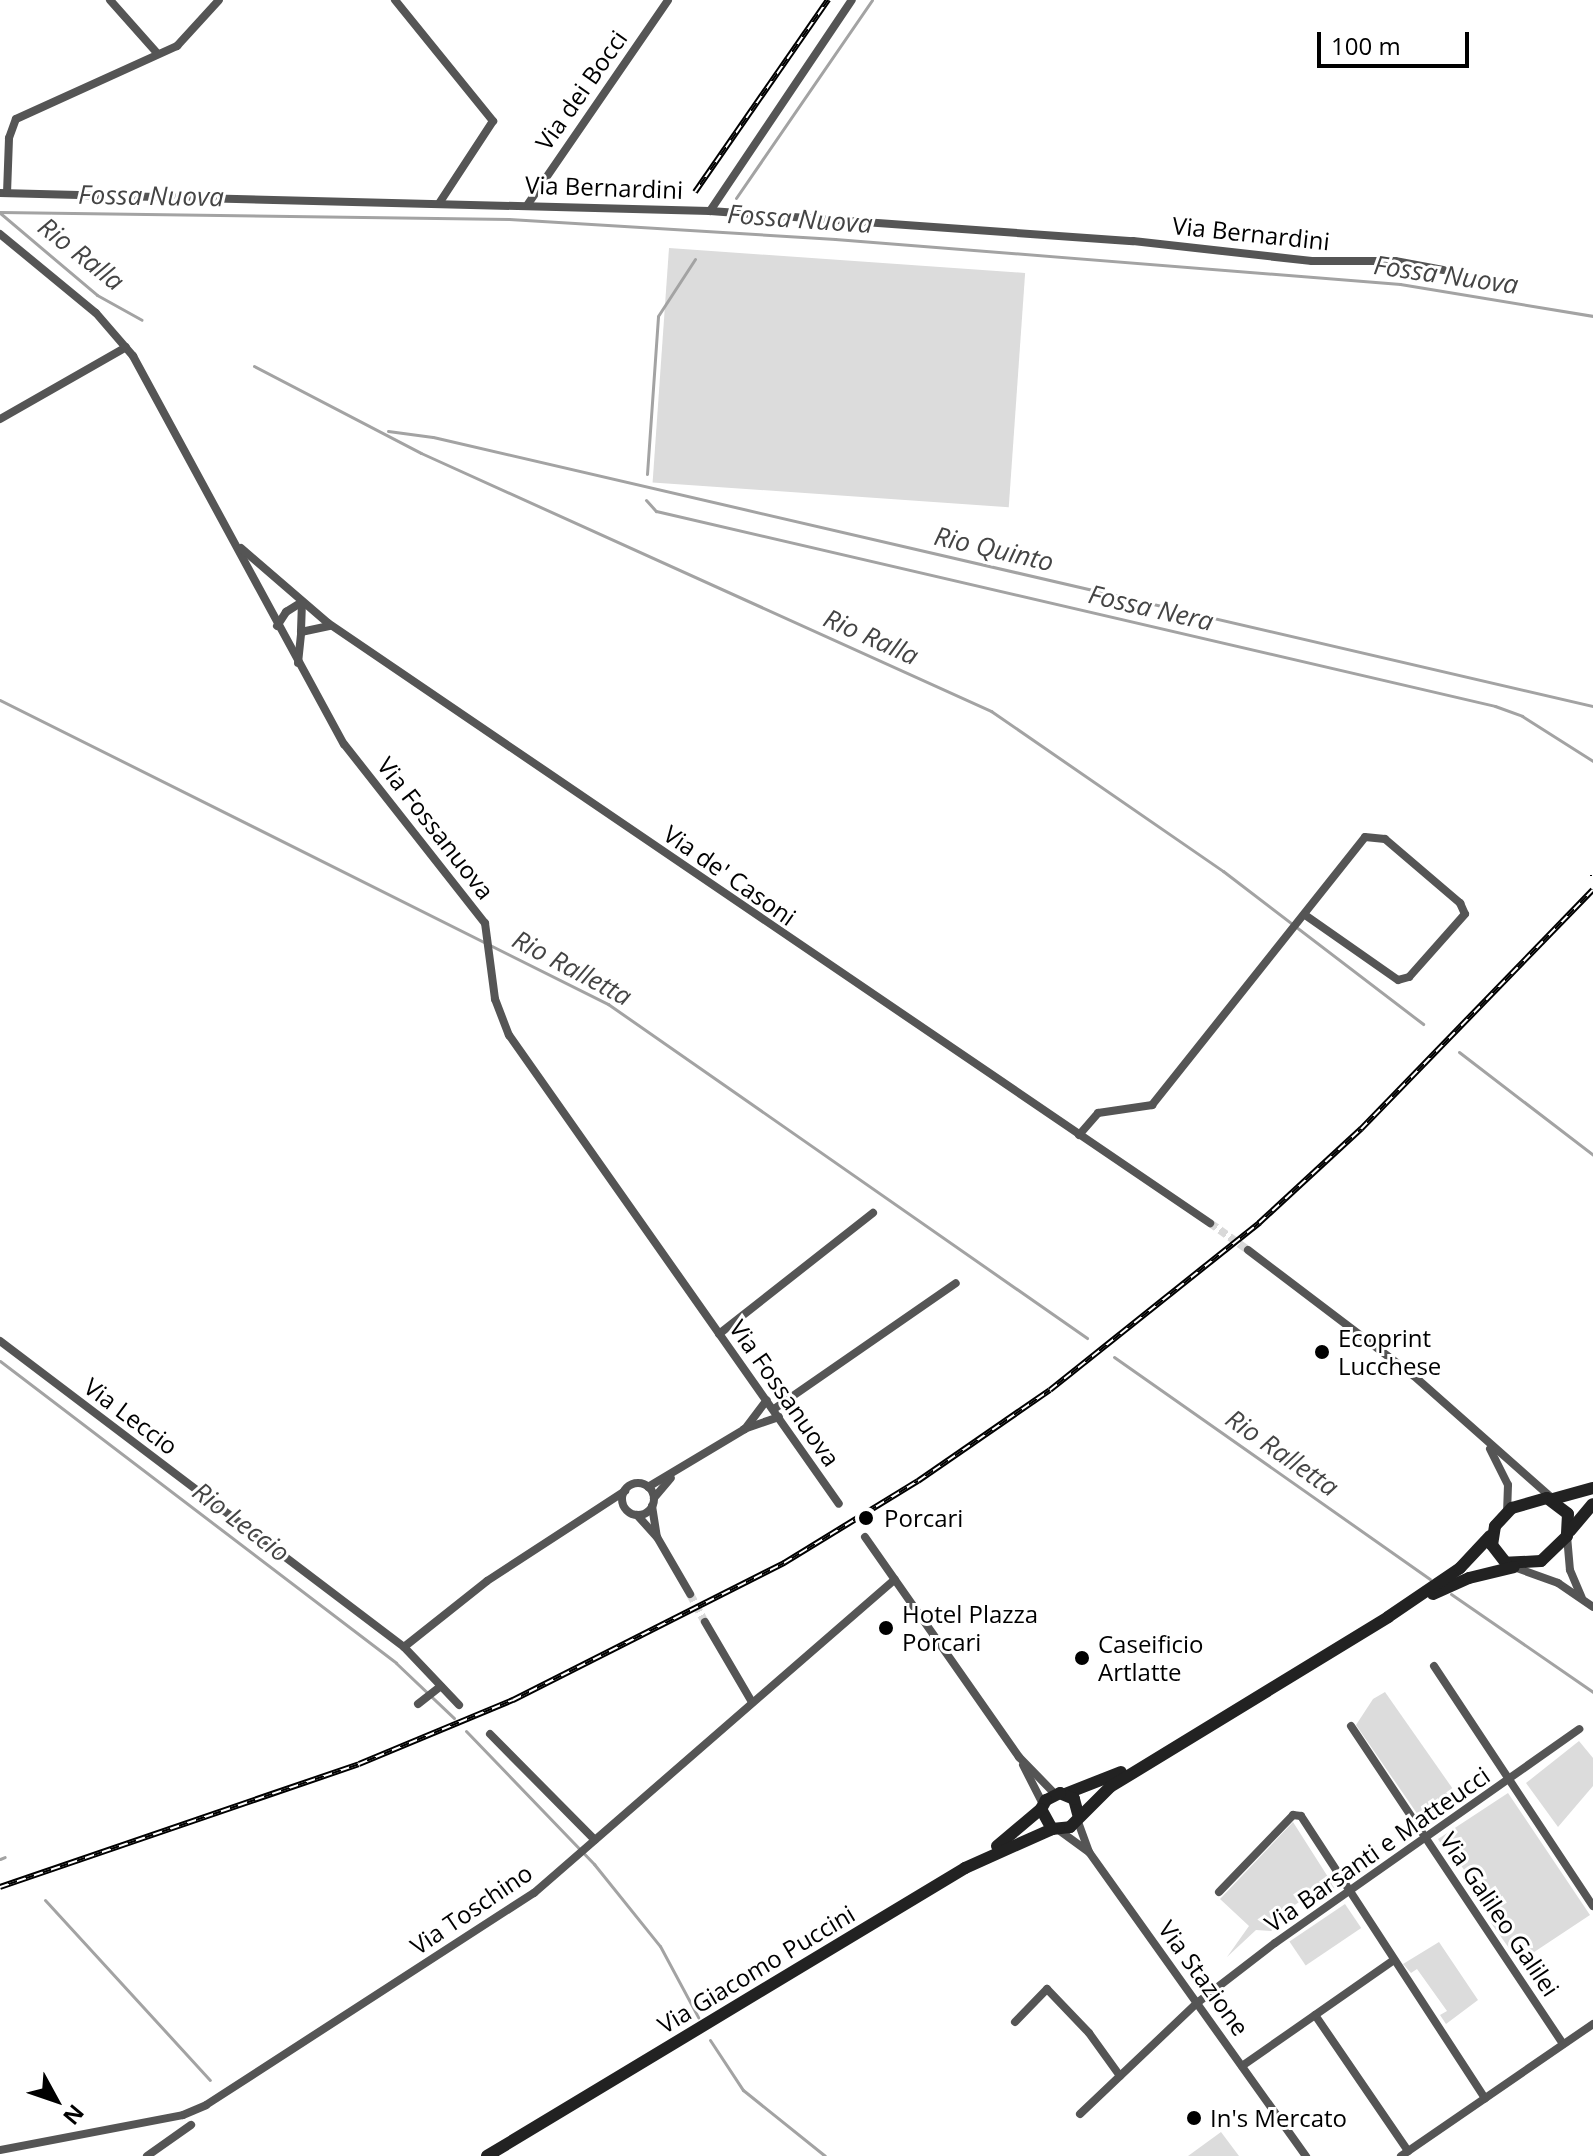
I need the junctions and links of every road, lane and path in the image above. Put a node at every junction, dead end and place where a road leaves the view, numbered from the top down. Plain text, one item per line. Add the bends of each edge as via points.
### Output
1 (110, 0) edge
2 (219, 0) edge
3 (395, 0) edge
4 (668, 0) edge
5 (852, 0) edge
6 (158, 54) junction
7 (4, 193) edge
8 (440, 202) junction
9 (528, 204) junction
10 (710, 211) junction
11 (0, 234) edge
12 (1443, 270) dead end
13 (126, 347) junction
14 (0, 419) edge
15 (238, 544) junction
16 (302, 602) junction
17 (277, 626) junction
18 (334, 627) junction
19 (301, 632) junction
20 (299, 668) junction
21 (1304, 917) junction
22 (1079, 1135) junction
23 (873, 1213) dead end
24 (1210, 1223) tunnel mouth
25 (1248, 1250) tunnel mouth
26 (956, 1283) dead end
27 (719, 1334) junction
28 (0, 1341) edge
29 (767, 1400) junction
30 (776, 1413) junction
31 (744, 1429) junction
32 (1486, 1441) junction
33 (678, 1472) junction
34 (648, 1487) junction
35 (1593, 1488) edge
36 (625, 1491) junction
37 (1553, 1499) junction
38 (653, 1502) junction
39 (839, 1504) dead end
40 (1593, 1504) edge
41 (623, 1506) junction
42 (1507, 1512) junction
43 (593, 1513) junction
44 (637, 1515) junction
45 (1568, 1534) junction
46 (1490, 1536) junction
47 (657, 1537) junction
48 (865, 1537) dead end
49 (1514, 1567) junction
50 (895, 1579) junction
51 (690, 1594) tunnel mouth
52 (1583, 1599) junction
53 (1593, 1607) edge
54 (1388, 1617) junction
55 (705, 1622) tunnel mouth
56 (404, 1647) junction
57 (1434, 1666) dead end
58 (441, 1686) junction
59 (421, 1702) dead end
60 (752, 1702) junction
61 (459, 1705) dead end
62 (1351, 1726) dead end
63 (1579, 1729) dead end
64 (490, 1734) dead end
65 (1163, 1750) junction
66 (1019, 1757) junction
67 (1509, 1782) junction
68 (1060, 1794) junction
69 (1042, 1806) junction
70 (1078, 1817) junction
71 (1056, 1830) junction
72 (1426, 1838) junction
73 (595, 1840) junction
74 (1089, 1852) junction
75 (965, 1868) junction
76 (1348, 1891) junction
77 (1219, 1892) dead end
78 (1593, 1906) edge
79 (1394, 1960) junction
80 (1197, 2003) junction
81 (1315, 2015) junction
82 (1015, 2022) dead end
83 (1593, 2024) edge
84 (1563, 2044) junction
85 (1242, 2066) junction
86 (1120, 2076) junction
87 (1485, 2098) junction
88 (1080, 2114) dead end
89 (191, 2125) dead end
90 (160, 2147) junction
91 (0, 2150) edge
92 (1404, 2153) edge
93 (147, 2156) edge
94 (169, 2156) edge
95 (487, 2156) edge
96 (1306, 2156) edge

1 - 6 street
2 - 6 street via 177,46
3 - 8 street via 493,121
4 - 9 street, Via dei Bocci
5 - 10 street
6 - 7 street via 16,119
7 - 8 street, Via Bernardini
8 - 9 street, Via Bernardini
9 - 10 street, Via Bernardini
10 - 12 street, Via Bernardini via 1133,241 1312,261 1395,261
11 - 13 street, Via Fossanuova via 86,304
13 - 14 street
13 - 15 street, Via Fossanuova
15 - 16 street, Via de' Casoni
15 - 17 street, Via Fossanuova
16 - 17 street
16 - 18 street, Via de' Casoni
16 - 19 street
17 - 20 street, Via Fossanuova
18 - 19 street
18 - 22 street, Via de' Casoni
19 - 20 street
20 - 27 street, Via Fossanuova via 344,744 485,923 495,999 509,1035
21 - 21 street via 1365,837 1385,839 1465,914 1409,977 1398,980
21 - 22 street via 1152,1105 1098,1113
22 - 24 street, Via de' Casoni
23 - 27 street
25 - 32 street via 1354,1327
26 - 30 street
27 - 29 street, Via Fossanuova
28 - 56 street, Via Leccio
29 - 30 street, Via Fossanuova
29 - 31 street
30 - 31 street
30 - 39 street, Via Fossanuova
31 - 33 street
32 - 37 street
32 - 42 street via 1506,1476
33 - 34 street
33 - 38 street
34 - 36 street via 633,1484
34 - 38 street
35 - 37 main road
36 - 41 street
36 - 43 street
37 - 42 main road via 1530,1500
37 - 45 main road via 1568,1514
38 - 44 street
38 - 47 street
40 - 45 main road
41 - 43 street
41 - 44 street
42 - 46 main road
43 - 56 street via 487,1581
44 - 47 street
45 - 49 main road via 1549,1556
45 - 52 street via 1570,1570
46 - 49 main road via 1495,1553
46 - 54 main road via 1460,1568
47 - 51 street
48 - 50 street
49 - 52 street via 1548,1578
49 - 54 main road via 1469,1578
50 - 60 street, Via Toschino
50 - 66 street
52 - 53 street
54 - 65 main road
55 - 60 street
56 - 58 street, Via Leccio
57 - 67 street
58 - 59 street
58 - 61 street, Via Leccio
60 - 73 street, Via Toschino
62 - 72 street, Via Galileo Galilei
63 - 67 street, Via Barsanti e Matteucci
64 - 73 street
65 - 68 main road
65 - 70 main road
66 - 68 street
66 - 69 street
67 - 72 street, Via Barsanti e Matteucci
67 - 78 street
68 - 69 main road
68 - 70 main road via 1074,1799
69 - 71 main road
69 - 75 main road
70 - 71 main road, Via Giacomo Puccini
70 - 74 street, Via Stazione
71 - 74 street
71 - 75 main road, Via Giacomo Puccini
72 - 76 street, Via Barsanti e Matteucci
72 - 84 street, Via Galileo Galilei
73 - 91 street, Via Toschino via 496,1919 206,2105 183,2115
74 - 80 street, Via Stazione
75 - 95 main road, Via Giacomo Puccini
76 - 77 street via 1296,1813
76 - 79 street
76 - 80 street, Via Barsanti e Matteucci
79 - 81 street
79 - 87 street
80 - 85 street, Via Stazione
80 - 86 street, Via Barsanti e Matteucci
81 - 85 street
81 - 92 street
82 - 86 street via 1047,1989
83 - 84 street
84 - 87 street
85 - 96 street, Via Stazione
86 - 88 street, Via Barsanti e Matteucci
87 - 92 street
89 - 90 street
90 - 93 street
90 - 94 street

